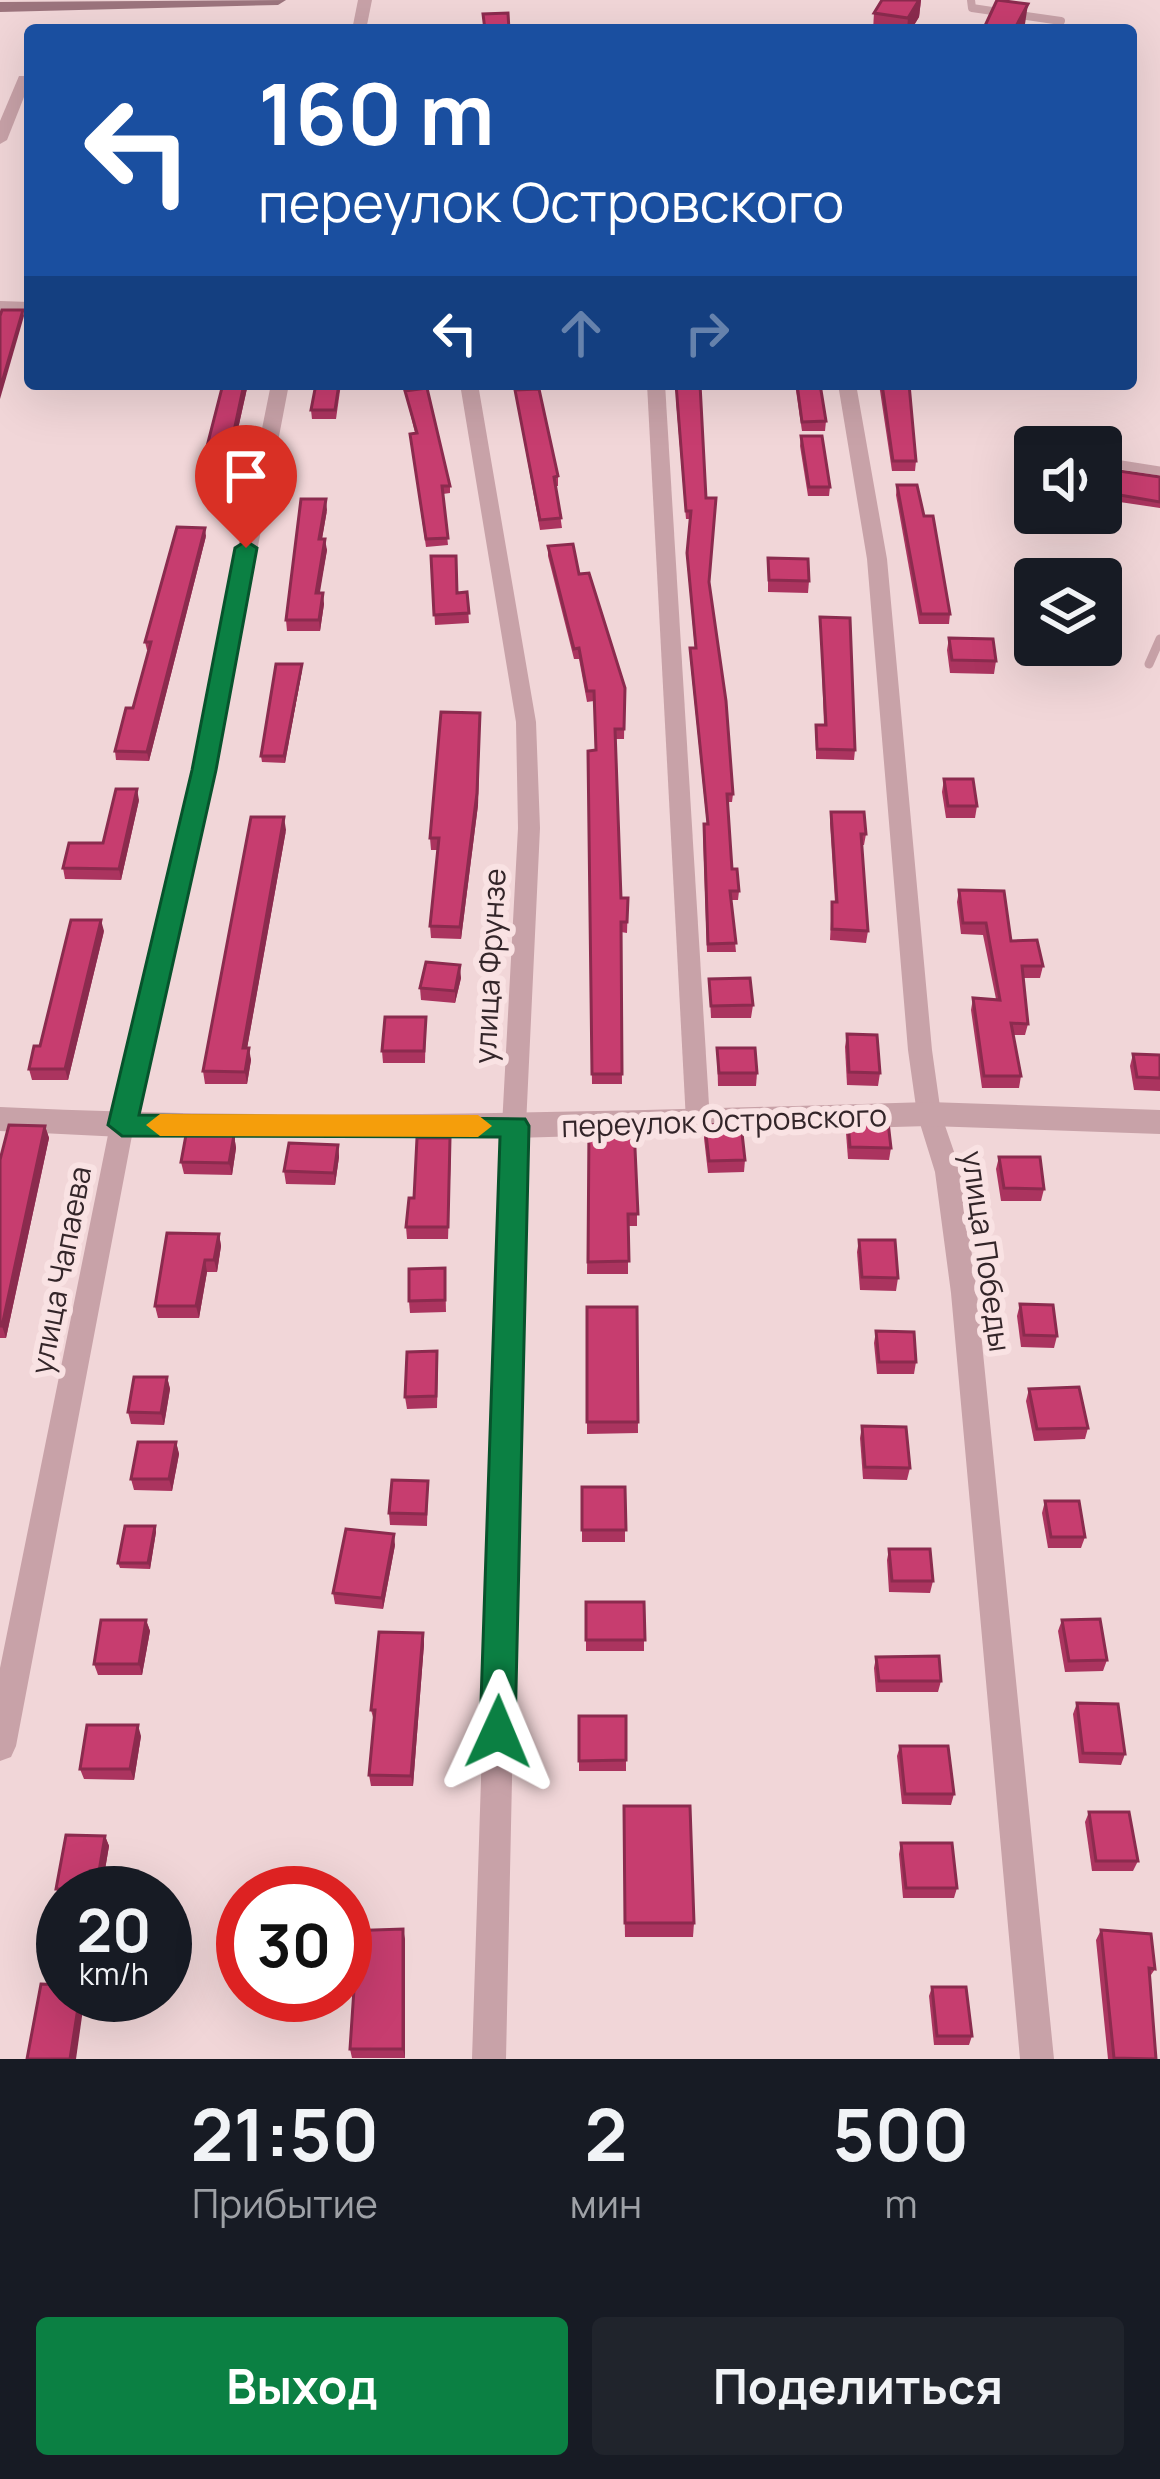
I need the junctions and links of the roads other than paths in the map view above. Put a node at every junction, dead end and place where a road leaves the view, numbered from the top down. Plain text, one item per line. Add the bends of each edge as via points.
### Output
1 (278, 0) edge
2 (971, 0) edge
3 (0, 8) edge
4 (1060, 24) edge
5 (24, 79) dead end
6 (0, 140) edge
7 (279, 390) edge
8 (470, 390) edge
9 (656, 390) edge
10 (848, 390) edge
11 (1122, 465) edge
12 (1160, 471) edge
13 (1160, 639) edge
14 (1149, 664) dead end
15 (928, 1114) junction
16 (0, 1119) edge
17 (698, 1121) junction
18 (1160, 1122) edge
19 (122, 1125) junction
20 (514, 1126) junction
21 (0, 1747) edge
22 (489, 2059) edge
23 (1037, 2059) edge

1 - 3 main road
2 - 4 lane via 972,8
5 - 6 street
7 - 19 street, улица Чапаева via 204,770
8 - 20 street, улица Фрунзе via 526,722 529,828
9 - 17 street
10 - 15 street, улица Победы via 877,559
11 - 12 lane
13 - 14 lane
15 - 17 street, переулок Островского
15 - 18 street, переулок Островского
15 - 23 street, улица Победы via 948,1172 964,1294
16 - 19 street, переулок Островского
17 - 20 street, переулок Островского
19 - 20 street, переулок Островского
19 - 21 street, улица Чапаева
20 - 22 street, улица Фрунзе

